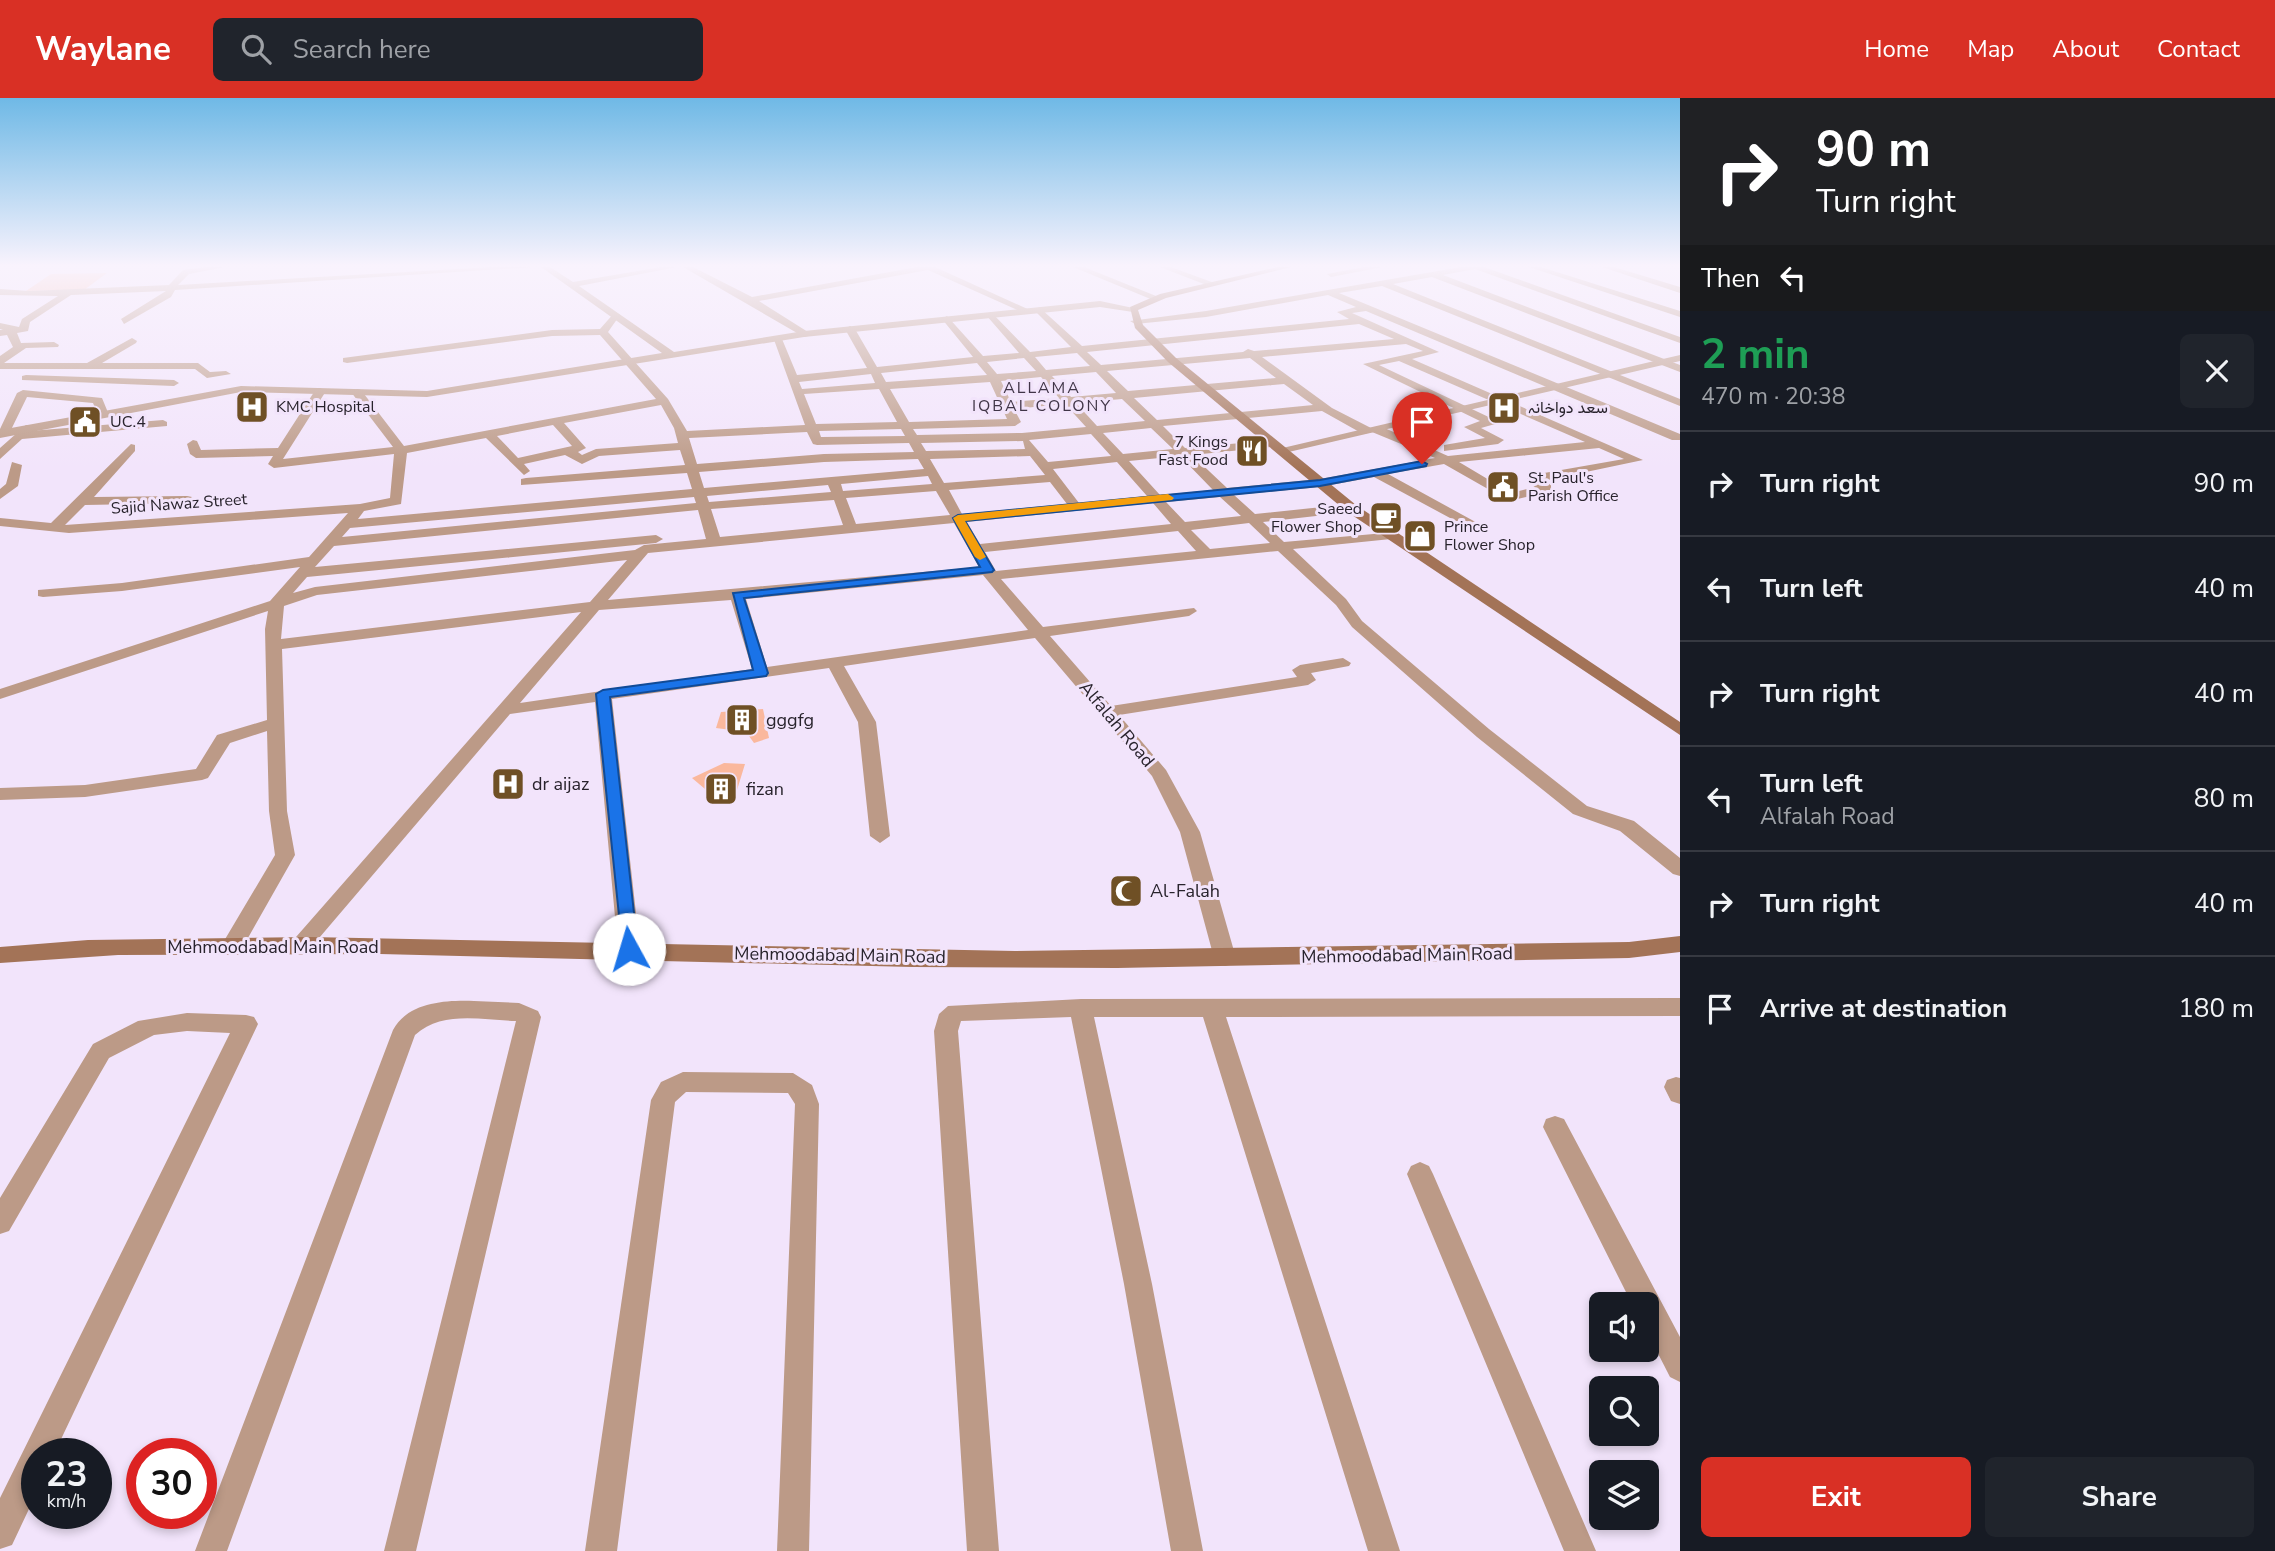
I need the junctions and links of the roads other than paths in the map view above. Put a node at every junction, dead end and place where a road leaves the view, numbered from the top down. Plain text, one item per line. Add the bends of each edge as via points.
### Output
1 (8, 335) edge
2 (538, 335) edge
3 (606, 335) edge
4 (643, 335) edge
5 (799, 335) edge
6 (853, 335) edge
7 (960, 335) edge
8 (1009, 335) edge
9 (1062, 335) edge
10 (1149, 335) edge
11 (1237, 335) edge
12 (1391, 335) edge
13 (1431, 335) edge
14 (1510, 335) edge
15 (1590, 335) edge
16 (1226, 336) junction
17 (777, 338) junction
18 (132, 341) dead end
19 (1405, 341) junction
20 (1156, 344) junction
21 (54, 345) dead end
22 (19, 348) junction
23 (1081, 351) junction
24 (1252, 355) junction
25 (673, 356) junction
26 (1028, 356) junction
27 (1400, 358) junction
28 (1680, 358) edge
29 (347, 360) dead end
30 (981, 361) junction
31 (630, 362) junction
32 (1175, 362) junction
33 (1661, 362) junction
34 (0, 363) edge
35 (90, 366) junction
36 (1099, 369) junction
37 (1680, 369) edge
38 (874, 372) junction
39 (1043, 373) junction
40 (226, 374) dead end
41 (1606, 374) junction
42 (0, 377) edge
43 (994, 378) junction
44 (66, 380) junction
45 (1287, 380) junction
46 (174, 383) dead end
47 (795, 385) junction
48 (1552, 386) junction
49 (883, 387) junction
50 (1206, 388) junction
51 (320, 391) junction
52 (357, 392) junction
53 (40, 395) junction
54 (1125, 395) junction
55 (1495, 399) junction
56 (1067, 400) junction
57 (664, 401) junction
58 (1680, 403) edge
59 (1007, 406) junction
60 (1325, 407) junction
61 (1460, 407) junction
62 (103, 415) junction
63 (1239, 416) junction
64 (556, 421) junction
65 (1014, 422) junction
66 (163, 424) dead end
67 (905, 424) junction
68 (1154, 424) junction
69 (812, 428) junction
70 (1094, 430) junction
71 (1372, 430) junction
72 (2, 433) edge
73 (22, 433) junction
74 (489, 434) junction
75 (1022, 437) junction
76 (1676, 437) dead end
77 (912, 438) junction
78 (684, 441) junction
79 (817, 441) junction
80 (193, 444) dead end
81 (1601, 444) junction
82 (1276, 447) junction
83 (131, 448) dead end
84 (401, 450) junction
85 (567, 451) junction
86 (1431, 451) junction
87 (281, 452) junction
88 (1033, 452) junction
89 (1183, 452) junction
90 (0, 454) edge
91 (922, 455) junction
92 (824, 458) junction
93 (1119, 459) junction
94 (1446, 460) junction
95 (516, 462) junction
96 (16, 465) dead end
97 (1045, 466) junction
98 (692, 468) junction
99 (932, 472) junction
100 (1374, 472) junction
101 (1054, 478) junction
102 (832, 480) junction
103 (526, 482) junction
104 (1320, 483) junction
105 (941, 487) junction
106 (1223, 492) junction
107 (0, 495) edge
108 (838, 495) junction
109 (701, 499) junction
110 (1155, 499) junction
111 (187, 500) dead end
112 (82, 501) junction
113 (1076, 507) junction
114 (526, 508) junction
115 (1351, 508) junction
116 (360, 509) junction
117 (958, 518) junction
118 (1254, 520) junction
119 (0, 522) edge
120 (346, 524) junction
121 (54, 528) junction
122 (1182, 528) junction
123 (1476, 528) dead end
124 (851, 529) junction
125 (1391, 535) junction
126 (331, 541) junction
127 (714, 542) junction
128 (1281, 546) junction
129 (658, 548) junction
130 (976, 549) junction
131 (639, 554) junction
132 (1206, 554) junction
133 (313, 561) junction
134 (302, 573) junction
135 (990, 573) junction
136 (43, 593) dead end
137 (737, 596) junction
138 (278, 601) junction
139 (592, 606) junction
140 (1189, 611) dead end
141 (1040, 635) junction
142 (274, 645) junction
143 (834, 663) junction
144 (1343, 663) dead end
145 (761, 673) junction
146 (0, 694) edge
147 (603, 694) junction
148 (504, 710) junction
149 (1108, 712) junction
150 (277, 722) junction
151 (1680, 730) edge
152 (0, 794) edge
153 (880, 836) dead end
154 (1680, 869) edge
155 (1680, 944) edge
156 (300, 945) junction
157 (232, 946) junction
158 (629, 949) junction
159 (0, 955) edge
160 (1225, 958) junction
161 (1680, 1007) edge
162 (1081, 1008) junction
163 (1212, 1008) junction
164 (1555, 1127) dead end
165 (1420, 1174) dead end
166 (0, 1222) edge
167 (1680, 1367) edge
168 (46, 1438) edge
169 (21, 1489) edge
170 (0, 1533) edge
171 (211, 1551) edge
172 (400, 1551) edge
173 (601, 1551) edge
174 (793, 1551) edge
175 (983, 1551) edge
176 (1187, 1551) edge
177 (1384, 1551) edge
178 (1580, 1551) edge

1 - 22 street
2 - 29 street
3 - 31 street
4 - 25 street
5 - 17 street
6 - 38 street, Alfalah Road
7 - 30 street
8 - 26 street
9 - 23 street
10 - 20 main road
11 - 16 street
12 - 19 street
13 - 48 street
14 - 41 street
15 - 33 street
16 - 20 street
16 - 24 street
17 - 25 street
17 - 47 street
18 - 35 street
19 - 24 street
19 - 27 street via 1434,352
20 - 23 street
20 - 32 main road
21 - 22 street
22 - 34 street
23 - 26 street
23 - 36 street
24 - 32 street
24 - 45 street
25 - 31 street
26 - 30 street
26 - 39 street
27 - 55 street
27 - 61 street via 1368,363
28 - 33 street
30 - 38 street
30 - 43 street
31 - 52 street via 427,394
31 - 57 street
32 - 36 street
32 - 50 main road
33 - 37 street
33 - 41 street
34 - 35 street
35 - 40 street via 198,366 207,375
35 - 44 street
36 - 39 street
36 - 54 street
38 - 47 street
38 - 49 street, Alfalah Road
39 - 43 street
39 - 56 street
41 - 48 street
41 - 58 street
42 - 44 street
43 - 49 street
43 - 59 street
44 - 46 street
44 - 53 street
45 - 50 street
45 - 60 street
47 - 49 street
47 - 69 street
48 - 55 street
48 - 76 street
49 - 67 street, Alfalah Road
50 - 54 street
50 - 63 main road
51 - 52 street
51 - 62 street via 242,389
51 - 87 street
52 - 84 street
53 - 62 street via 99,400
53 - 72 street via 20,394
54 - 56 street
54 - 68 street
55 - 61 street
55 - 81 street
56 - 59 street
56 - 70 street
57 - 64 street
57 - 78 street
59 - 65 street
60 - 63 street
60 - 71 street
61 - 71 street
61 - 86 street via 1491,422 1470,427 1498,440
62 - 73 street
63 - 68 street
63 - 82 main road
64 - 74 street
64 - 85 street via 580,448
65 - 67 street
65 - 75 street
66 - 73 street
67 - 69 street
67 - 77 street, Alfalah Road
68 - 70 street
68 - 89 street
69 - 78 street
69 - 79 street
70 - 75 street
70 - 93 street
71 - 82 street
71 - 86 street
72 - 73 street
73 - 90 street
74 - 84 street
74 - 95 street
75 - 77 street
75 - 88 street
77 - 79 street
77 - 91 street, Alfalah Road
78 - 85 street via 596,453 582,460
78 - 98 street
79 - 92 street
80 - 87 street via 196,454
81 - 94 street
81 - 94 street via 1637,460 1532,479 1546,488 1509,497
82 - 89 street
82 - 104 main road
83 - 112 street
84 - 87 street via 274,464
84 - 116 street, Sajid Nawaz Street via 396,501
85 - 95 street
86 - 94 street
88 - 91 street
88 - 97 street
89 - 93 street
89 - 106 street
91 - 92 street
91 - 99 street, Alfalah Road
92 - 98 street
92 - 102 street
93 - 97 street
93 - 110 street
94 - 100 street
95 - 103 street via 526,473
96 - 107 street via 12,486
97 - 101 street
98 - 103 street
98 - 109 street
99 - 102 street
99 - 105 street, Alfalah Road
100 - 104 street
100 - 123 street
101 - 105 street
101 - 113 street
102 - 108 street
102 - 109 street
103 - 114 street
104 - 106 street
104 - 115 main road
105 - 108 street
105 - 117 street, Alfalah Road
106 - 110 street
106 - 118 street
108 - 109 street
108 - 124 street
109 - 114 street
109 - 126 street
109 - 127 street
110 - 113 street
110 - 122 street
111 - 112 street
112 - 121 street
113 - 117 street
114 - 120 street
115 - 118 street
115 - 125 main road
116 - 120 street
116 - 121 street, Sajid Nawaz Street
117 - 124 street
117 - 130 street, Alfalah Road
118 - 122 street
118 - 128 street
119 - 121 street, Sajid Nawaz Street
120 - 126 street
122 - 130 street
122 - 132 street
124 - 127 street
125 - 128 street
125 - 151 main road
126 - 133 street
127 - 129 street
128 - 132 street
128 - 154 street via 1341,602 1357,624 1483,733 1580,810 1627,826
129 - 131 street via 643,549
129 - 134 street via 656,538
130 - 135 street, Alfalah Road
131 - 138 street via 315,591
131 - 139 street
132 - 135 street
133 - 134 street
133 - 136 street
134 - 138 street
135 - 137 street
135 - 141 street, Alfalah Road
137 - 139 street
137 - 145 street
138 - 142 street
138 - 146 street
139 - 142 street
139 - 148 street
140 - 141 street
141 - 143 street
141 - 149 street, Alfalah Road
142 - 150 street
143 - 145 street
143 - 153 street via 867,722
144 - 149 street via 1300,670 1308,680
145 - 147 street
147 - 148 street
147 - 158 street
148 - 156 street
149 - 160 street, Alfalah Road via 1160,774 1190,832
150 - 152 street via 223,739 202,774 85,792
150 - 157 street via 278,811 285,855
155 - 160 main road, Mehmoodabad Main Road via 1629,950
156 - 157 main road, Mehmoodabad Main Road
156 - 158 main road, Mehmoodabad Main Road
157 - 159 main road, Mehmoodabad Main Road
158 - 160 main road, Mehmoodabad Main Road via 813,956
161 - 163 street
162 - 163 street
162 - 175 street via 968,1010 947,1020
162 - 176 street
163 - 177 street
164 - 167 street
165 - 178 street
166 - 168 street via 101,1051 127,1032 159,1022 246,1024
169 - 170 street
171 - 172 street via 405,1030 429,1011 519,1012 530,1017
173 - 174 street via 663,1100 683,1082 793,1083 807,1104

